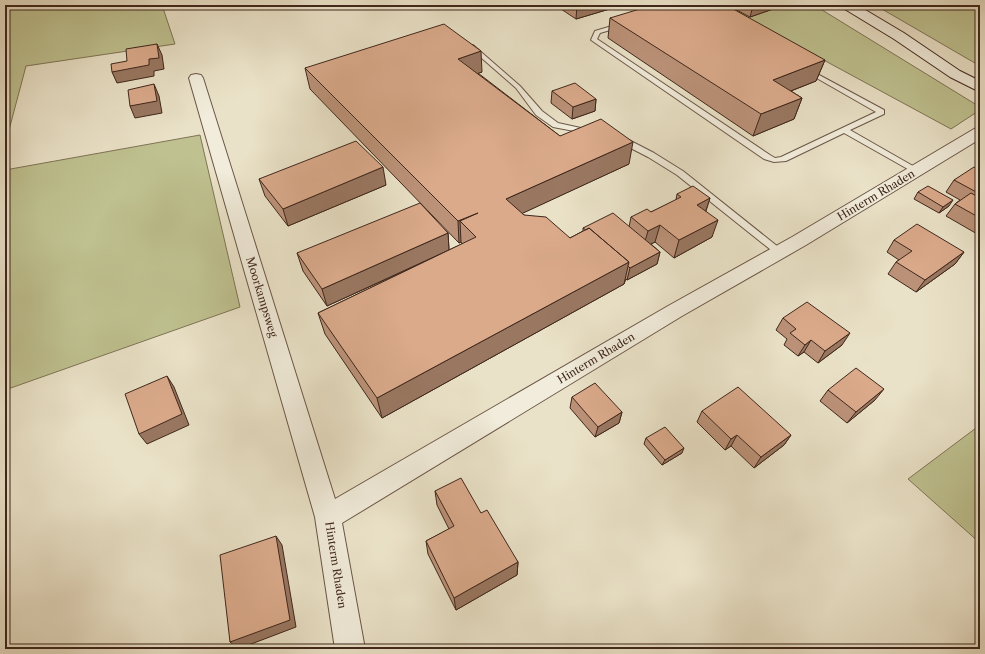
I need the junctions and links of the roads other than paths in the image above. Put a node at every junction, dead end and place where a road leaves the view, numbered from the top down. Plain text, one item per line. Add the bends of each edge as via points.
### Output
1 (848, 5) edge
2 (626, 23) edge
3 (899, 36) junction
4 (463, 39) edge
5 (798, 65) edge
6 (196, 78) dead end
7 (980, 81) edge
8 (980, 87) edge
9 (844, 130) junction
10 (980, 132) edge
11 (593, 133) edge
12 (617, 138) edge
13 (916, 170) junction
14 (779, 252) junction
15 (328, 517) junction
16 (350, 649) edge

1 - 3 main road
2 - 9 lane via 597,32 594,40 767,157 774,160 783,159
3 - 7 main road
3 - 8 main road via 954,74
4 - 11 lane via 513,82 539,113 571,130
5 - 9 lane via 881,112
6 - 15 street, Moorkampsweg
9 - 13 lane
10 - 13 street, Hinterm Rhaden
12 - 14 lane via 651,154 680,173
13 - 14 street, Hinterm Rhaden
14 - 15 street, Hinterm Rhaden
15 - 16 street, Hinterm Rhaden

